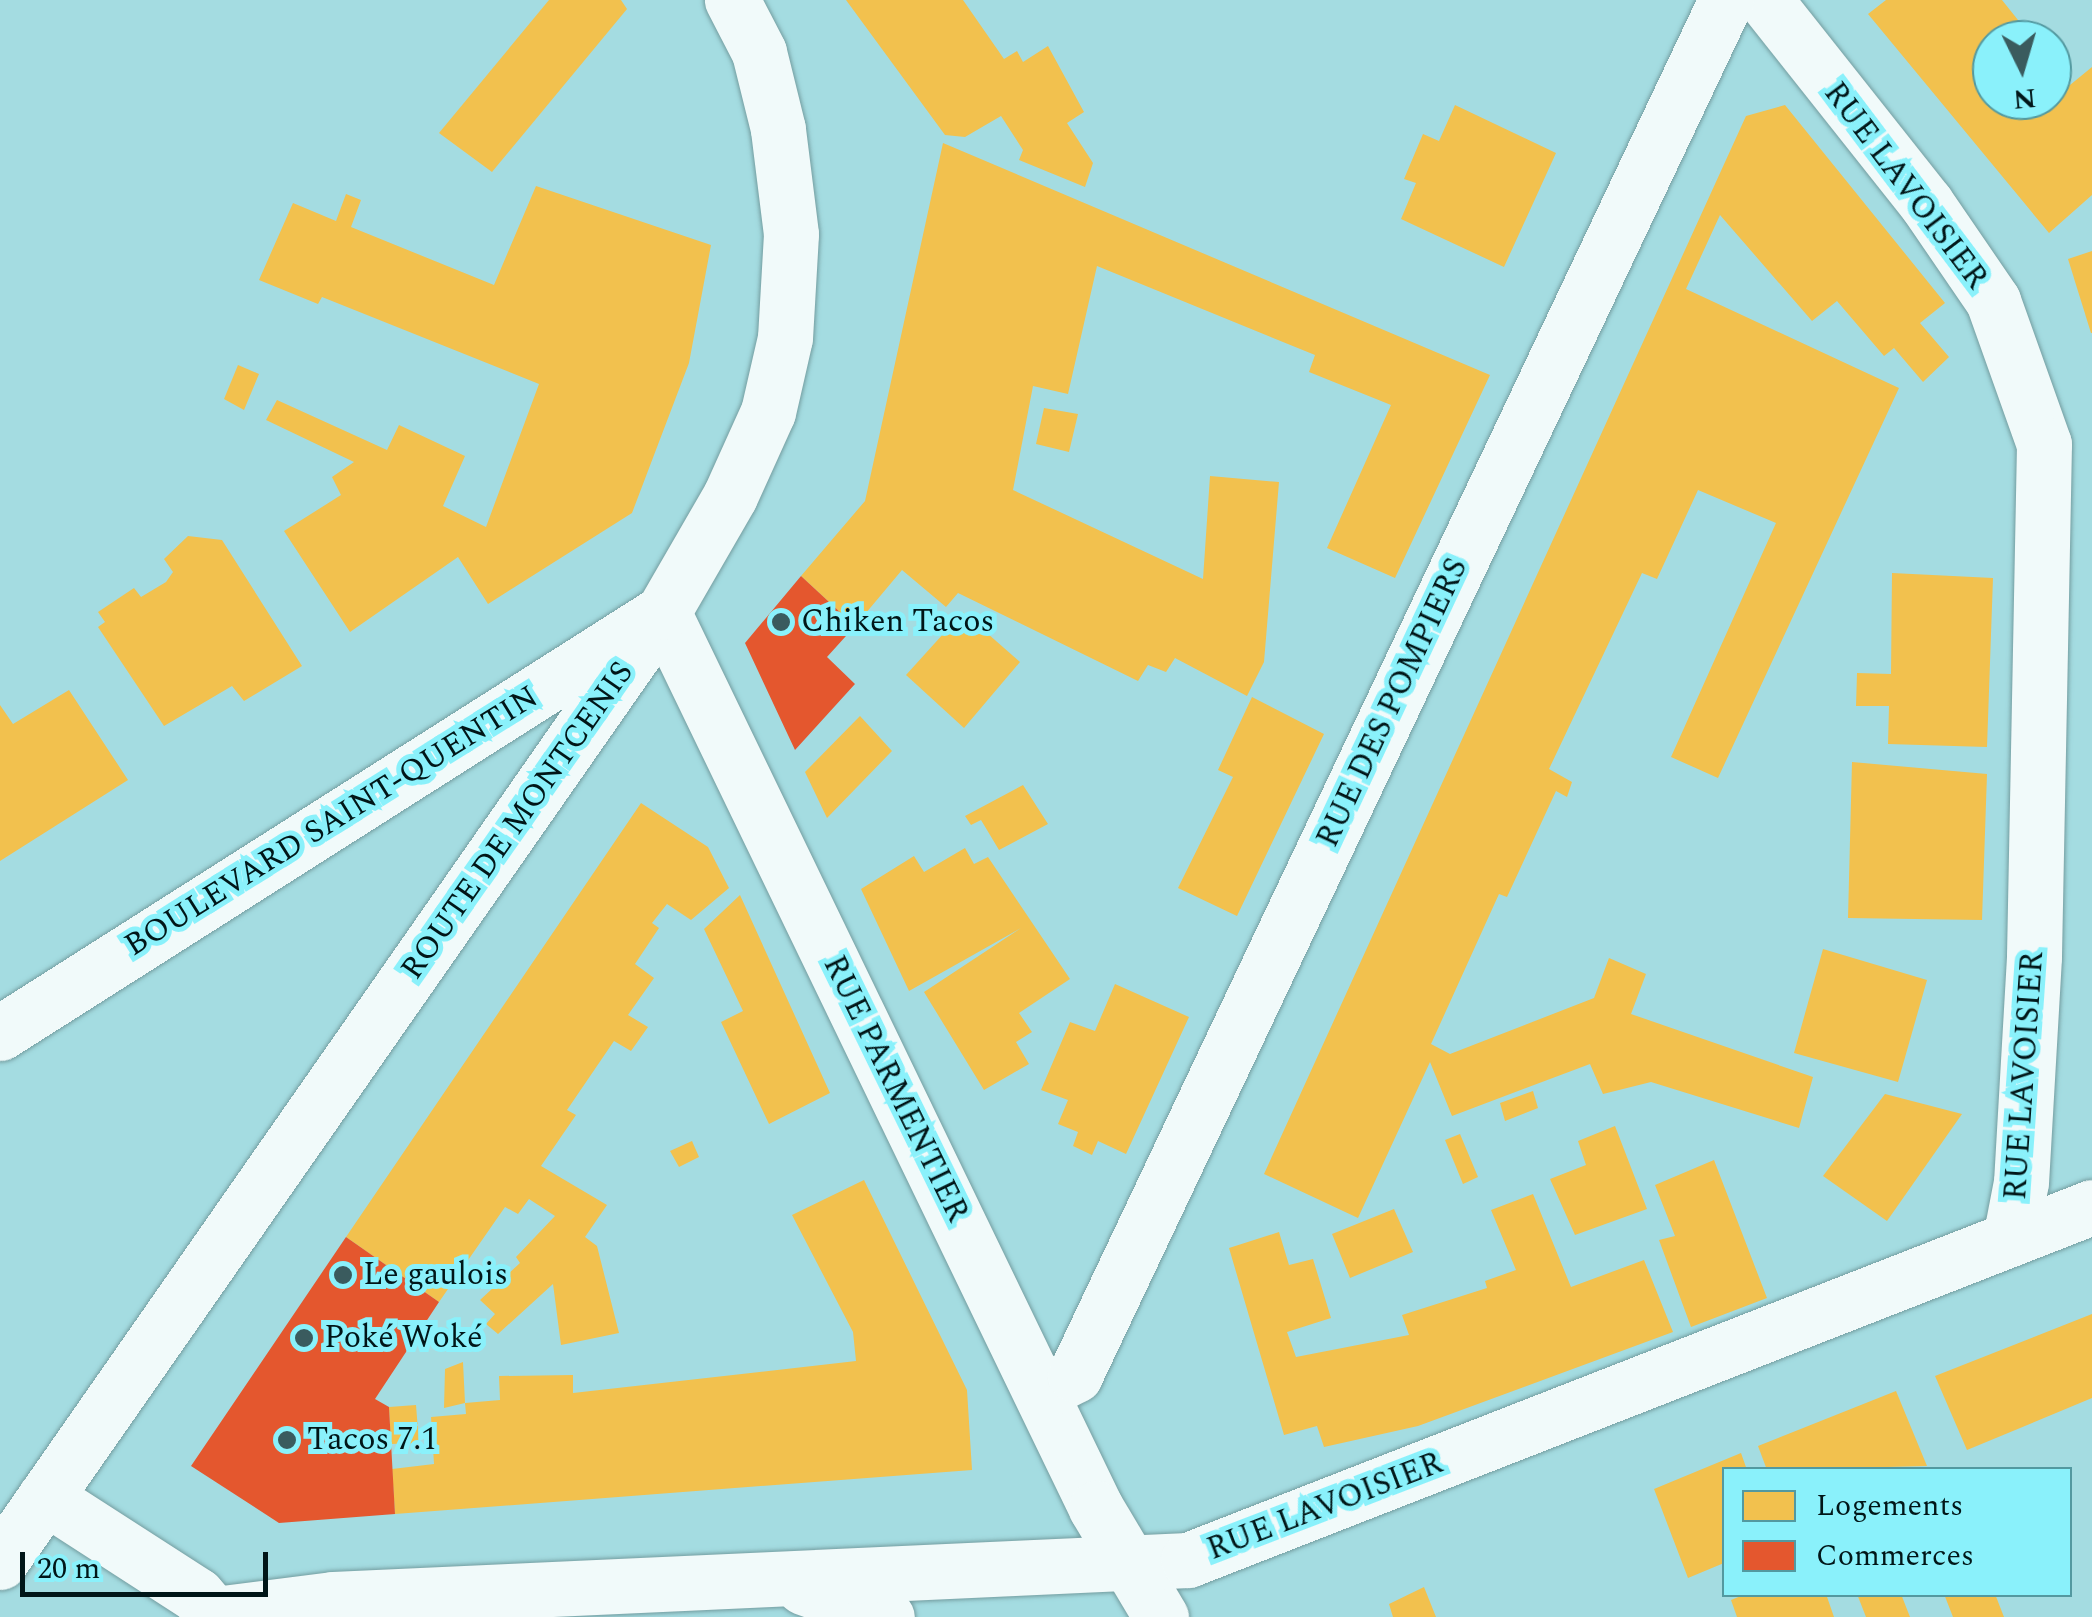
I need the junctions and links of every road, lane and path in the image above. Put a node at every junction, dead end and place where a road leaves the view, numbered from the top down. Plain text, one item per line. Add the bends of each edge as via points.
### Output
1 (732, 0) edge
2 (1726, 0) edge
3 (1765, 0) edge
4 (663, 612) junction
5 (0, 1033) edge
6 (2092, 1208) edge
7 (2010, 1239) junction
8 (1044, 1392) junction
9 (45, 1497) junction
10 (0, 1562) edge
11 (1126, 1566) junction
12 (772, 1575) junction
13 (216, 1616) edge
14 (887, 1617) edge
15 (1161, 1617) edge

1 - 4 street, ROUTE DE MONTCENIS via 759,52 778,129 791,234 785,338 768,412 730,496
2 - 8 street, RUE DES POMPIERS via 1075,1375
3 - 7 street, RUE LAVOISIER via 1926,204 1993,301 2044,444 2034,957 2020,1182
4 - 5 street, BOULEVARD SAINT-QUENTIN
4 - 8 street, RUE PARMENTIER
4 - 9 street, ROUTE DE MONTCENIS
6 - 7 street
7 - 11 street, RUE LAVOISIER via 1188,1560
8 - 11 street, RUE PARMENTIER
9 - 10 street, ROUTE DE MONTCENIS
9 - 13 street, RUE LAVOISIER via 197,1595
11 - 12 street, RUE LAVOISIER
11 - 15 street, RUE PARMENTIER
12 - 13 street, RUE LAVOISIER via 334,1598
12 - 14 street, RUE LAVOISIER

